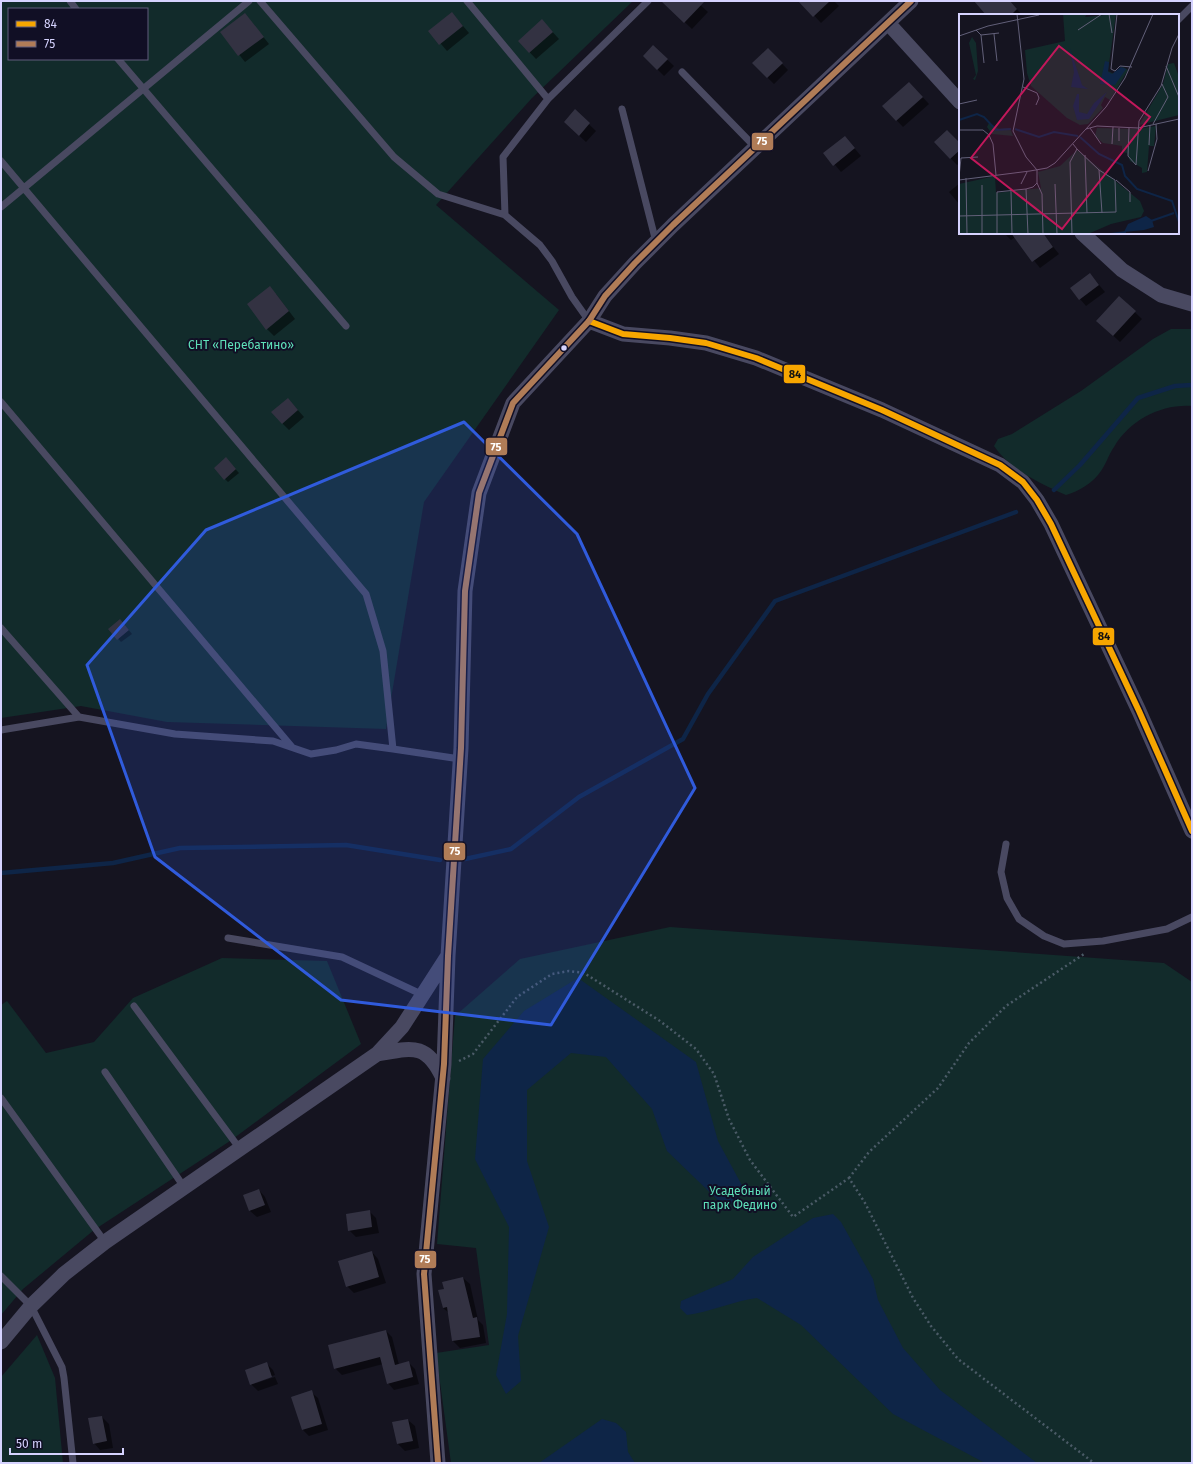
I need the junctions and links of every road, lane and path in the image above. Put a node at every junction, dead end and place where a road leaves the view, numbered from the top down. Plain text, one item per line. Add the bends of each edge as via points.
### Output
1 (249, 1) edge
2 (260, 1) edge
3 (467, 1) edge
4 (648, 1) edge
5 (911, 1) edge
6 (1192, 6) edge
7 (1179, 19) edge
8 (888, 23) junction
9 (119, 60) edge
10 (682, 72) dead end
11 (143, 89) junction
12 (548, 99) junction
13 (959, 101) edge
14 (622, 109) dead end
15 (755, 147) junction
16 (1, 161) edge
17 (23, 189) junction
18 (1, 207) edge
19 (505, 215) junction
20 (1083, 234) edge
21 (656, 242) junction
22 (1192, 304) edge
23 (589, 321) junction
24 (346, 326) dead end
25 (1, 402) edge
26 (1, 628) edge
27 (79, 717) junction
28 (1, 730) edge
29 (292, 747) junction
30 (393, 749) junction
31 (460, 759) junction
32 (1192, 831) edge
33 (1006, 844) dead end
34 (1192, 917) edge
35 (228, 938) dead end
36 (1103, 941) junction
37 (448, 956) junction
38 (423, 995) junction
39 (134, 1006) dead end
40 (377, 1054) junction
41 (444, 1071) junction
42 (105, 1072) dead end
43 (1, 1098) edge
44 (240, 1149) junction
45 (849, 1178) junction
46 (184, 1187) junction
47 (105, 1242) junction
48 (1, 1276) edge
49 (30, 1306) junction
50 (1, 1342) edge
51 (73, 1463) edge
52 (438, 1463) edge
53 (1094, 1463) edge

1 - 11 lane
2 - 19 lane via 394,157 438,194
3 - 12 lane
4 - 12 lane
5 - 8 street
6 - 7 lane
8 - 13 street
8 - 15 street
9 - 11 lane
10 - 15 lane
11 - 17 lane
11 - 24 lane
12 - 19 lane via 503,157
14 - 21 lane
15 - 21 street
16 - 17 lane
17 - 18 lane
17 - 30 lane via 366,594 383,651
19 - 23 lane via 540,245
20 - 22 street via 1122,270 1161,295
21 - 23 street via 605,296
23 - 31 street via 513,403 479,493 465,591
23 - 32 street via 623,334 706,343 756,358 971,450 1000,465 1023,482 1051,524
25 - 29 lane
26 - 27 lane
27 - 28 lane
27 - 29 lane via 175,734 273,741
29 - 30 lane via 311,754 356,744
30 - 31 lane
31 - 37 street
33 - 36 lane via 1001,872 1007,898 1019,919 1044,936 1064,944
34 - 36 lane via 1167,929
35 - 38 lane via 342,957
36 - 45 path via 1006,1006 970,1043 938,1088 869,1152
37 - 38 street
37 - 41 street
38 - 40 street via 402,1027
39 - 44 lane
40 - 41 street via 407,1049 424,1052
40 - 44 street
41 - 45 path via 473,1054 517,997 552,974 584,972 660,1021 696,1049 714,1074 729,1119 750,1160 793,1217
41 - 52 street via 424,1274
42 - 46 lane
43 - 47 lane
44 - 46 street
45 - 53 path via 865,1203 913,1298 930,1326 958,1360
46 - 47 street
47 - 49 street via 64,1274
48 - 49 lane
49 - 50 street
49 - 51 lane via 62,1367

